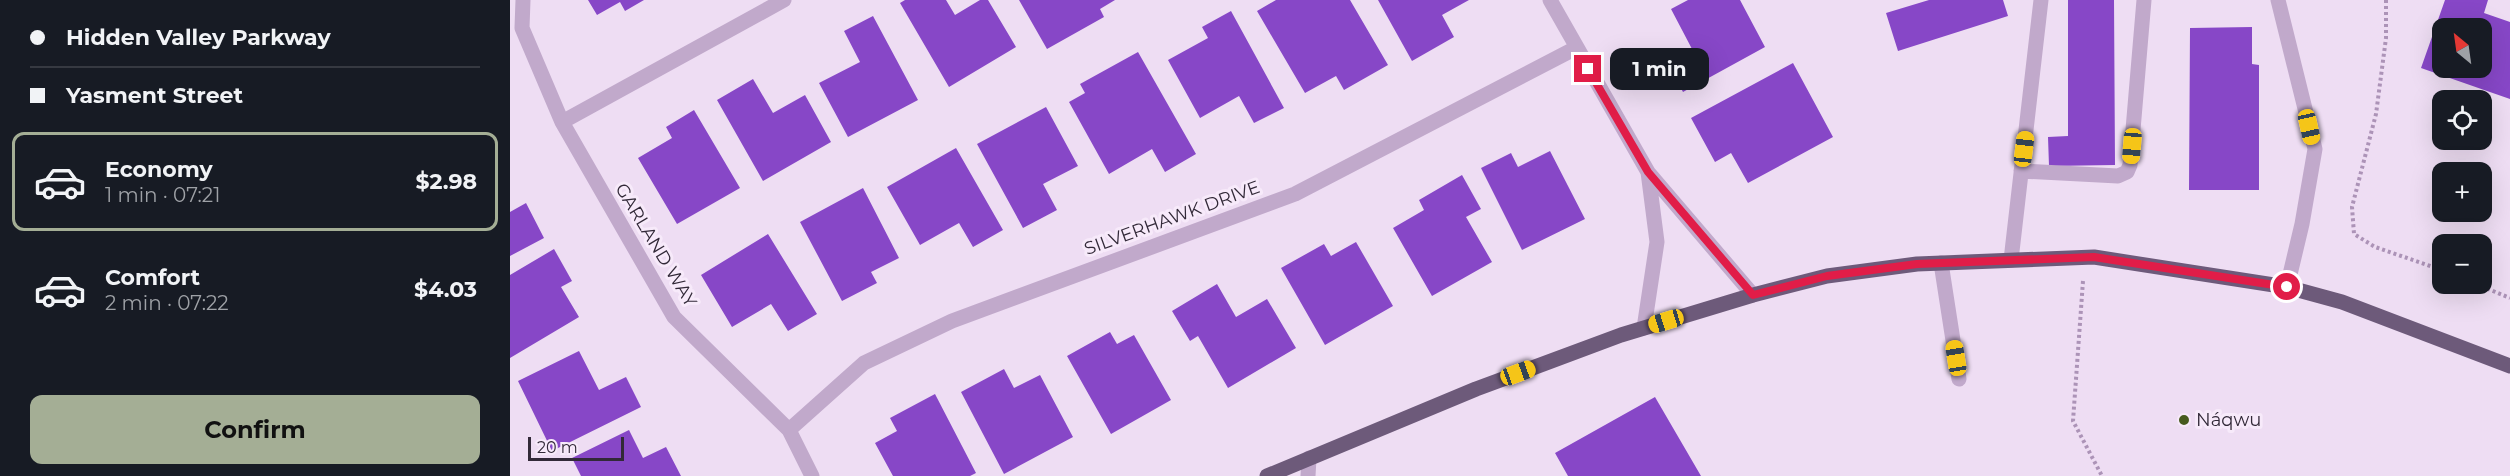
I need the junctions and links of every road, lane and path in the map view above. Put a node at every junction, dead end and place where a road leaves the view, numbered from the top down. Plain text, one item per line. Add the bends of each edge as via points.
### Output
1 (523, 0) edge
2 (784, 0) edge
3 (1550, 0) edge
4 (2041, 0) edge
5 (2144, 0) edge
6 (2278, 0) edge
7 (2386, 0) edge
8 (1576, 48) junction
9 (562, 122) junction
10 (2021, 171) junction
11 (1648, 172) junction
12 (2011, 260) junction
13 (1941, 263) junction
14 (2432, 267) edge
15 (2083, 279) dead end
16 (2287, 287) junction
17 (2492, 291) edge
18 (1753, 295) junction
19 (2510, 298) edge
20 (1644, 328) junction
21 (2510, 366) edge
22 (1959, 379) dead end
23 (789, 430) junction
24 (1309, 458) junction
25 (812, 476) edge
26 (1267, 476) edge
27 (1308, 476) edge
28 (2102, 476) edge

1 - 9 street, GARLAND WAY via 522,28
2 - 9 street
3 - 8 street
4 - 10 street
5 - 10 street via 2127,172 2118,176
6 - 16 street via 2314,149
7 - 14 path via 2386,38 2376,114 2352,207 2354,234 2375,247
8 - 11 street
8 - 23 street, SILVERHAWK DRIVE via 1295,194 952,321 864,363
9 - 23 street, GARLAND WAY via 674,316
10 - 12 street
11 - 18 street
11 - 20 street via 1657,242
12 - 13 main road
12 - 16 main road via 2094,257
13 - 18 main road via 1827,276
13 - 22 street
15 - 28 path via 2073,421
16 - 21 main road via 2342,302
17 - 19 path
18 - 20 main road
20 - 24 main road via 1476,389
23 - 25 street, GARLAND WAY
24 - 26 main road
24 - 27 street

